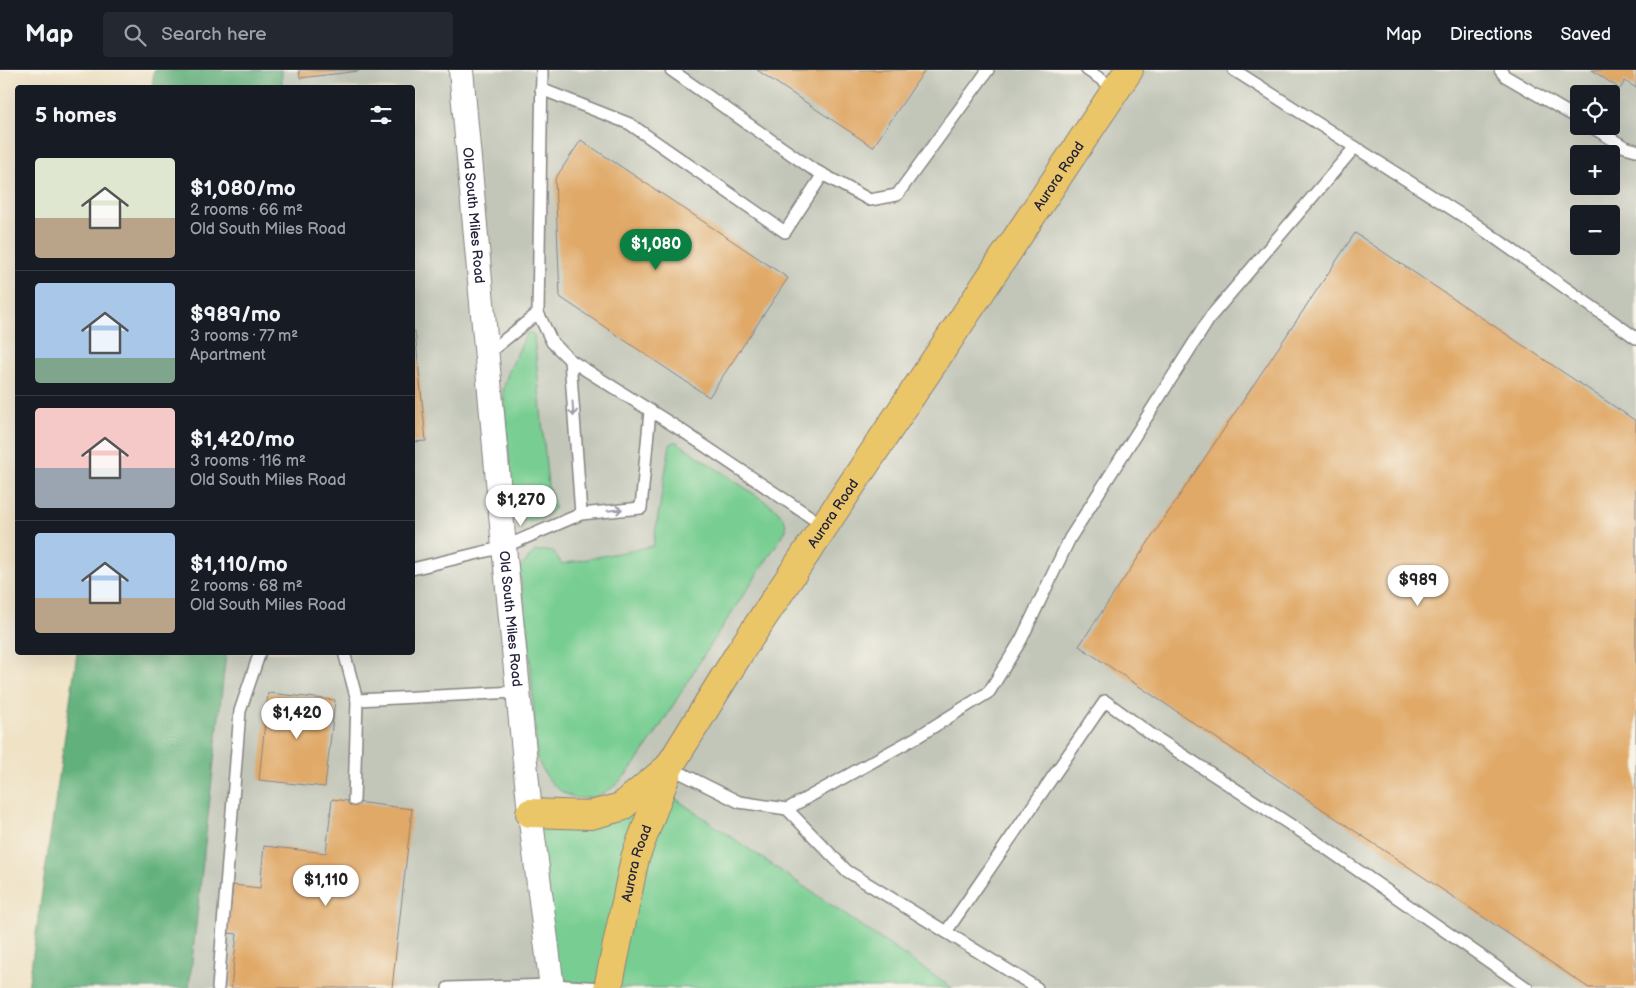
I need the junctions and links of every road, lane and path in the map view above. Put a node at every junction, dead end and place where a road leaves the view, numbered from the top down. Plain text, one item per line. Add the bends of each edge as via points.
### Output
1 (461, 70) edge
2 (542, 70) edge
3 (671, 70) edge
4 (988, 70) edge
5 (1086, 70) edge
6 (1234, 70) edge
7 (1500, 70) edge
8 (1123, 80) edge
9 (541, 89) junction
10 (1570, 114) edge
11 (1605, 135) edge
12 (1355, 147) junction
13 (1636, 150) edge
14 (823, 174) junction
15 (538, 314) junction
16 (1636, 338) edge
17 (487, 354) junction
18 (570, 360) junction
19 (650, 411) junction
20 (581, 514) junction
21 (824, 526) junction
22 (504, 547) junction
23 (415, 568) edge
24 (259, 655) edge
25 (345, 655) edge
26 (518, 692) junction
27 (357, 700) junction
28 (669, 767) junction
29 (354, 800) dead end
30 (787, 809) junction
31 (530, 813) junction
32 (946, 932) junction
33 (552, 987) edge
34 (218, 988) edge
35 (448, 988) edge
36 (603, 988) edge
37 (608, 988) edge
38 (1037, 988) edge
39 (1527, 988) edge

1 - 17 street, Old South Miles Road
2 - 9 lane
3 - 14 lane
4 - 14 lane via 897,196 870,200
5 - 8 lane
6 - 12 lane
7 - 10 lane
8 - 21 main road, Aurora Road
9 - 14 lane via 630,124 785,232
9 - 15 lane
11 - 13 lane
12 - 16 lane via 1474,223
12 - 30 lane via 1212,316 1070,538 1021,640 989,692 918,737
15 - 17 lane
15 - 18 lane via 552,342
17 - 22 street, Old South Miles Road
18 - 19 lane
18 -> 20 lane
20 -> 19 lane via 641,508
19 - 21 lane
20 - 22 lane
21 - 28 main road, Aurora Road
22 - 23 lane
22 - 26 street, Old South Miles Road
24 - 34 lane via 240,710
25 - 27 lane
26 - 27 lane
26 - 31 street, Old South Miles Road
27 - 29 lane
28 - 30 lane via 739,802
28 - 31 main road via 622,807 591,815
28 - 37 main road, Aurora Road via 635,858
30 - 32 lane via 847,871
31 - 33 street, Old South Miles Road
32 - 38 lane
32 - 39 lane via 1105,701 1317,842
33 - 35 lane
33 - 36 lane

